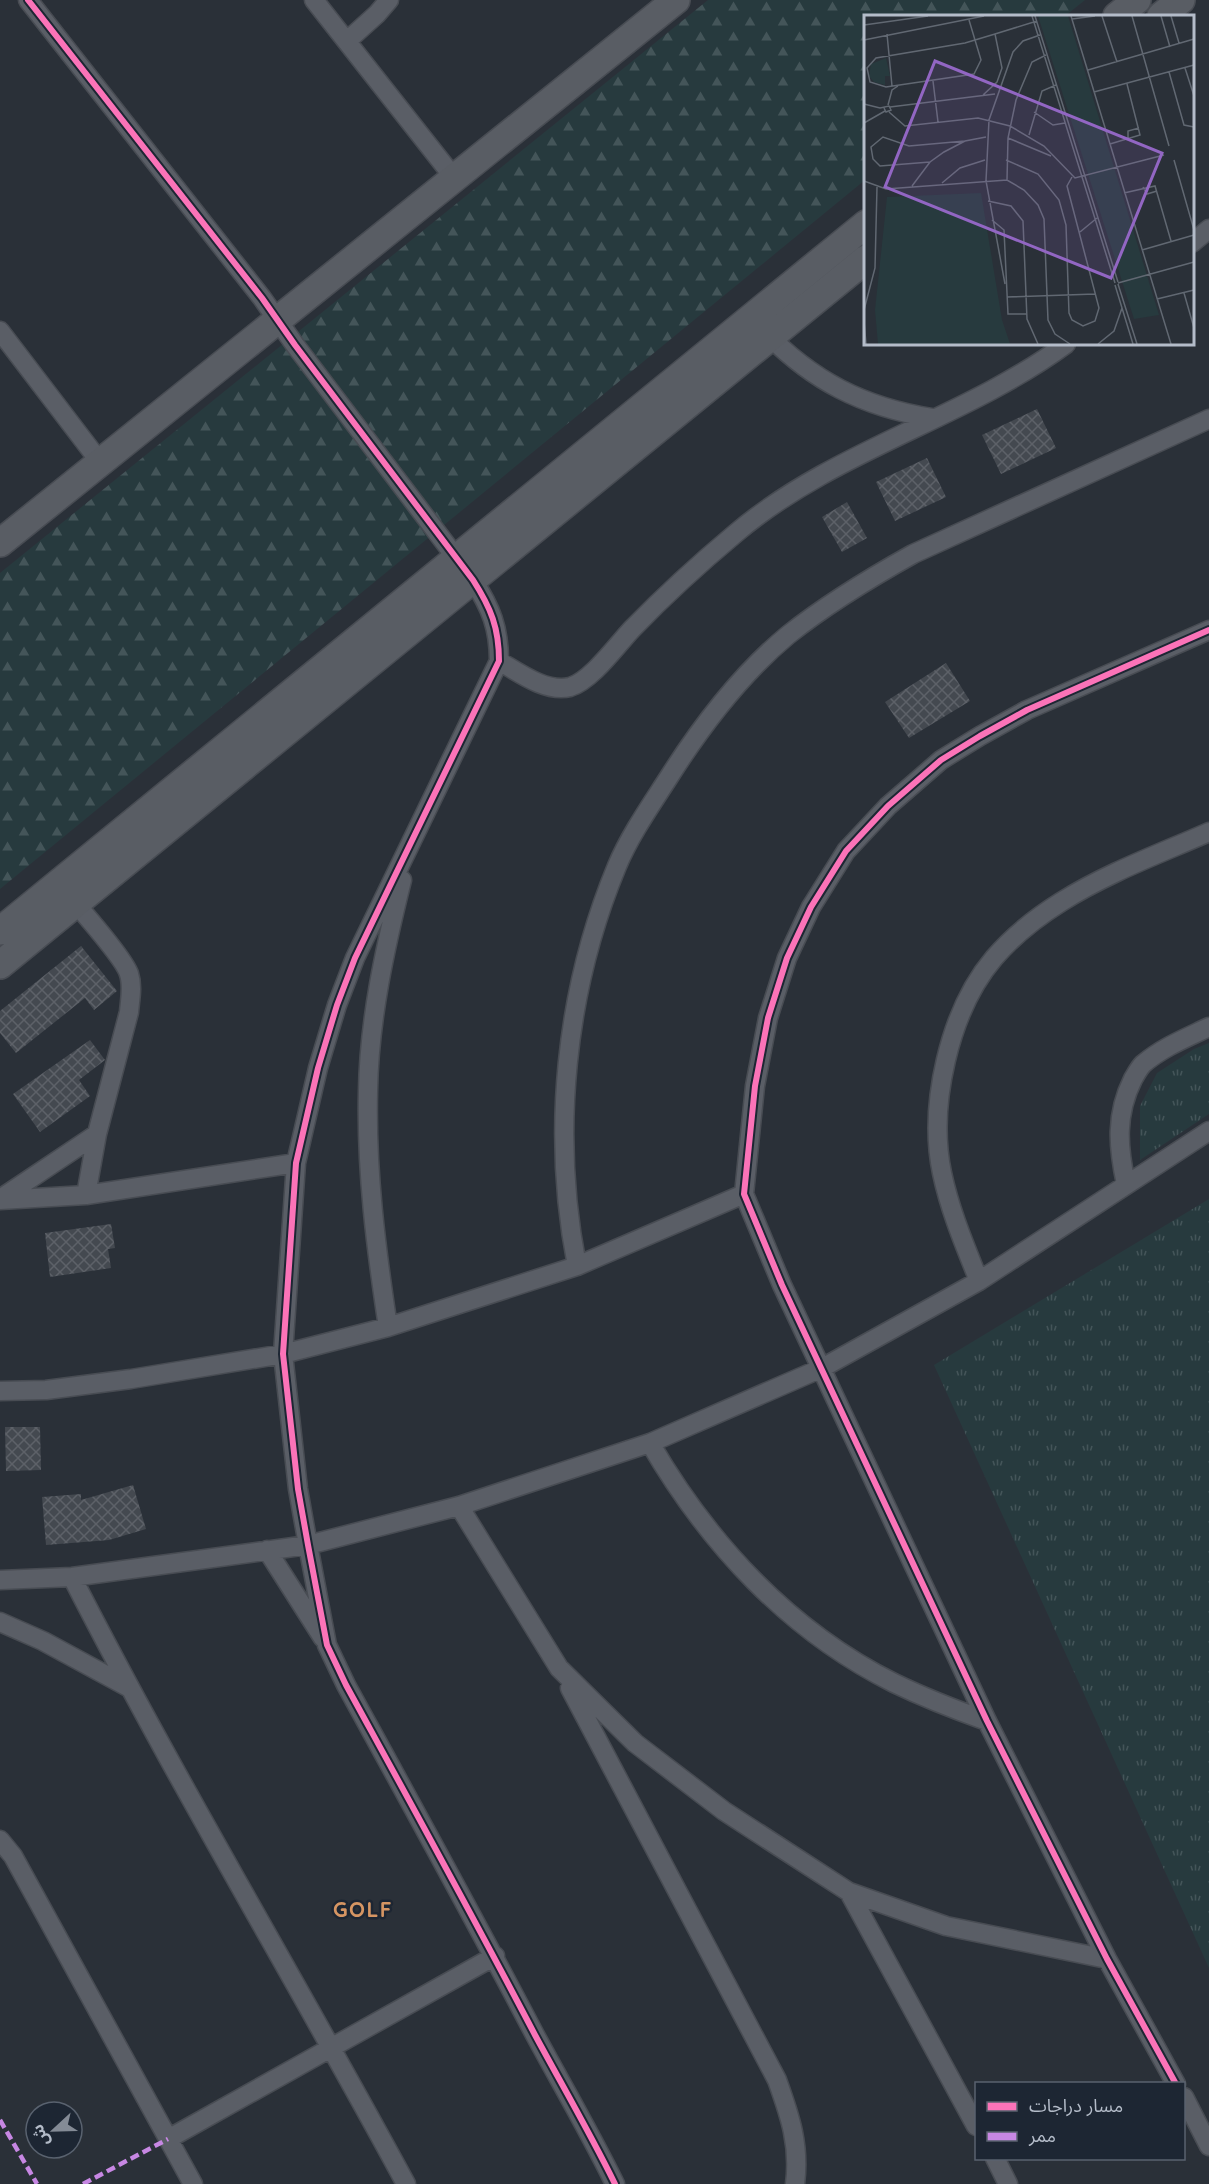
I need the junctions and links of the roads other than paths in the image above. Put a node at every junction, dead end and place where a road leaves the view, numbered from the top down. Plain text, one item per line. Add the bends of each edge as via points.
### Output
1 (28, 0) edge
2 (314, 0) edge
3 (389, 0) edge
4 (676, 0) edge
5 (1137, 0) edge
6 (1181, 0) edge
7 (1118, 15) edge
8 (1162, 15) edge
9 (347, 41) junction
10 (455, 179) junction
11 (864, 226) edge
12 (1209, 229) edge
13 (1194, 241) edge
14 (864, 262) edge
15 (752, 318) junction
16 (278, 319) junction
17 (0, 332) edge
18 (770, 338) junction
19 (1064, 345) edge
20 (932, 418) junction
21 (1209, 419) edge
22 (100, 462) junction
23 (0, 543) edge
24 (456, 559) junction
25 (473, 580) junction
26 (1209, 630) edge
27 (499, 661) junction
28 (1209, 832) edge
29 (410, 847) junction
30 (67, 894) junction
31 (0, 931) edge
32 (0, 965) edge
33 (1209, 1028) edge
34 (1209, 1131) edge
35 (97, 1134) junction
36 (296, 1163) junction
37 (1126, 1184) junction
38 (744, 1194) junction
39 (86, 1195) junction
40 (0, 1199) edge
41 (577, 1266) junction
42 (979, 1281) junction
43 (388, 1327) junction
44 (283, 1354) junction
45 (822, 1368) junction
46 (0, 1391) edge
47 (650, 1443) junction
48 (459, 1506) junction
49 (308, 1545) junction
50 (267, 1550) junction
51 (72, 1577) junction
52 (0, 1580) edge
53 (0, 1622) edge
54 (327, 1645) junction
55 (559, 1668) junction
56 (128, 1687) junction
57 (987, 1721) junction
58 (0, 1840) edge
59 (849, 1892) junction
60 (495, 1956) junction
61 (1107, 1959) junction
62 (332, 2046) junction
63 (1175, 2082) edge
64 (1185, 2099) edge
65 (975, 2124) edge
66 (168, 2139) junction
67 (1209, 2146) edge
68 (996, 2160) edge
69 (192, 2184) edge
70 (405, 2184) edge
71 (615, 2184) edge
72 (794, 2184) edge
73 (1008, 2184) edge

1 - 16 street
2 - 9 street
3 - 9 street
4 - 10 street
5 - 7 street
6 - 8 street
9 - 10 street
10 - 16 street
11 - 15 street
12 - 13 street
14 - 18 street
15 - 18 street
15 - 24 street
16 - 22 street
16 - 24 street
17 - 22 street
18 - 20 street via 805,368 844,393 887,409
18 - 25 street
19 - 20 street via 1005,383
20 - 27 street via 820,476 738,531 687,575 591,674 570,687 550,687
21 - 41 street via 913,554 869,579 787,636 728,694 684,752 618,864 586,960 563,1114 565,1185
22 - 23 street
24 - 25 street
24 - 30 street
25 - 27 street via 492,614 499,638
25 - 30 street
26 - 38 street via 1027,710 980,736 941,760 888,806 846,851 811,907 787,958 768,1018 755,1086
27 - 29 street
28 - 42 street via 1060,902 994,958 967,1000 945,1069 938,1127 942,1171 952,1211
29 - 36 street via 345,980 318,1068
29 - 43 street via 375,1007 368,1089 372,1216
30 - 31 street
30 - 32 street
30 - 35 street via 120,958 129,975 129,1012
33 - 37 street via 1165,1048 1141,1066 1133,1080 1120,1116 1119,1151
34 - 37 street
35 - 39 street
35 - 40 street
36 - 39 street
36 - 44 street
37 - 42 street
38 - 41 street
38 - 45 street
39 - 40 street
41 - 43 street
42 - 45 street
43 - 44 street
44 - 46 street via 46,1390
44 - 49 street
45 - 47 street
45 - 57 street
47 - 48 street
47 - 57 street via 673,1482 728,1553 801,1623 892,1682
48 - 49 street
48 - 55 street
49 - 50 street
49 - 54 street
50 - 51 street
50 - 54 street
51 - 52 street
51 - 56 street
53 - 56 street
54 - 60 street
55 - 59 street via 635,1743 724,1811
55 - 72 street via 777,2080 792,2120 797,2158
56 - 62 street
57 - 61 street
58 - 66 street via 13,1856
59 - 61 street via 946,1926
59 - 65 street
60 - 62 street
60 - 71 street
61 - 63 street
62 - 66 street
62 - 70 street
64 - 67 street
66 - 69 street
68 - 73 street

